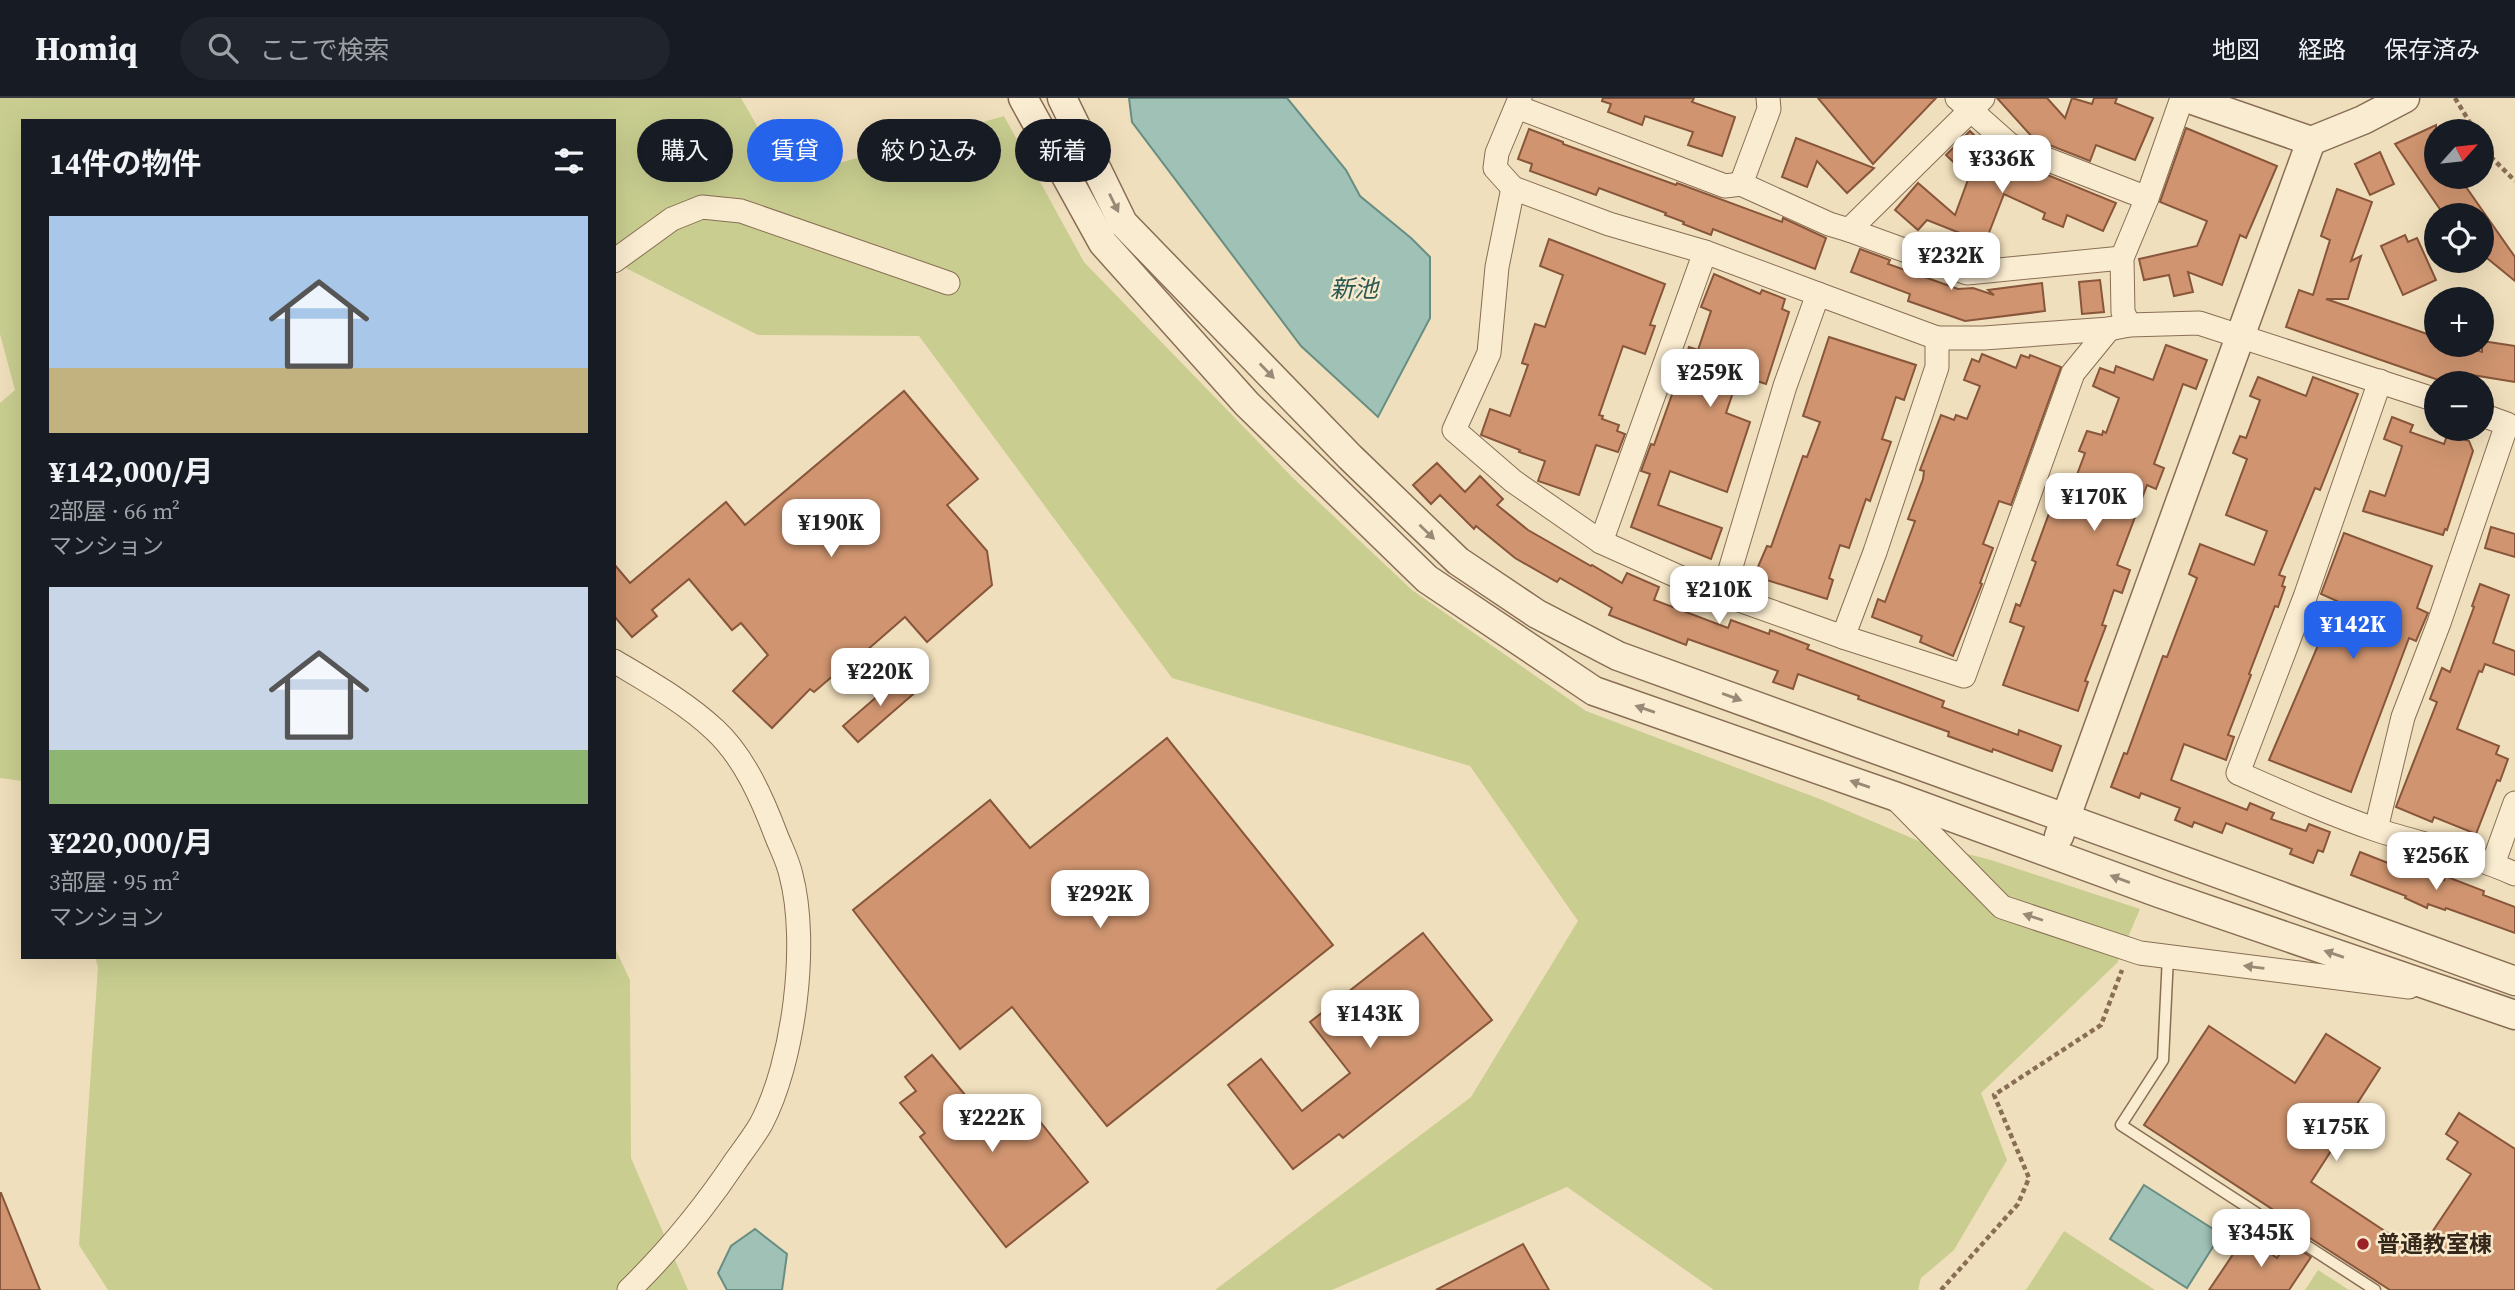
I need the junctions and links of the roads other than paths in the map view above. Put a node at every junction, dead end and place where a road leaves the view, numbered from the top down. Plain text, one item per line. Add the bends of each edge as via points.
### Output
1 (1023, 98) edge
2 (1062, 98) edge
3 (1768, 98) edge
4 (2182, 98) edge
5 (2187, 98) edge
6 (2404, 98) edge
7 (1970, 102) edge
8 (1518, 103) edge
9 (2311, 141) junction
10 (1741, 184) junction
11 (1513, 188) junction
12 (2147, 198) junction
13 (1849, 230) junction
14 (1704, 252) junction
15 (2122, 258) junction
16 (616, 260) edge
17 (948, 283) dead end
18 (1818, 294) junction
19 (2119, 327) junction
20 (2240, 337) junction
21 (1937, 338) junction
22 (2380, 381) junction
23 (2424, 396) edge
24 (2494, 419) edge
25 (1601, 542) junction
26 (1720, 592) junction
27 (1843, 637) junction
28 (616, 662) edge
29 (1894, 796) junction
30 (2515, 803) edge
31 (2065, 817) junction
32 (2376, 829) junction
33 (2054, 855) junction
34 (2493, 864) junction
35 (2515, 874) edge
36 (2168, 956) junction
37 (2515, 981) edge
38 (2443, 991) junction
39 (2515, 1015) edge
40 (629, 1290) edge
41 (2375, 1290) edge

29 -> 1 street via 1594,691 1427,579 1247,404 1103,243
2 -> 31 street via 1123,223 1458,561 1537,614 1618,656
3 - 10 street via 1769,109
4 - 12 street
5 - 9 street
6 - 9 street
7 - 12 street via 2010,145
7 - 13 street
8 - 10 street via 1725,186
8 - 11 street via 1495,169
9 - 20 street
10 - 13 street
11 - 14 street via 1609,224
11 - 25 street via 1497,267 1489,353 1454,430 1513,481
12 - 15 street
13 - 15 street via 1966,273
14 - 18 street
14 - 25 street
15 - 19 street
16 - 17 street via 672,219 702,207 741,211
18 - 21 street
18 - 26 street
19 - 20 street via 2199,323
19 - 21 street
19 - 27 street via 2073,373 1965,676
20 - 22 street
20 - 31 street
21 - 27 street via 1937,366
22 - 23 street
22 - 32 street via 2238,773
24 - 32 street via 2507,424 2403,717
25 - 26 street
26 - 27 street
28 - 40 street via 706,722 743,764 791,874 800,929 799,971 783,1065 761,1123 714,1194 667,1253
29 - 33 street
36 -> 29 street via 2130,950 2002,907
30 - 34 street
31 - 33 street
31 - 37 street
32 - 34 street
38 -> 33 street
34 - 35 street
38 -> 36 street
36 - 41 lane via 2163,1060 2121,1125
38 - 39 street

